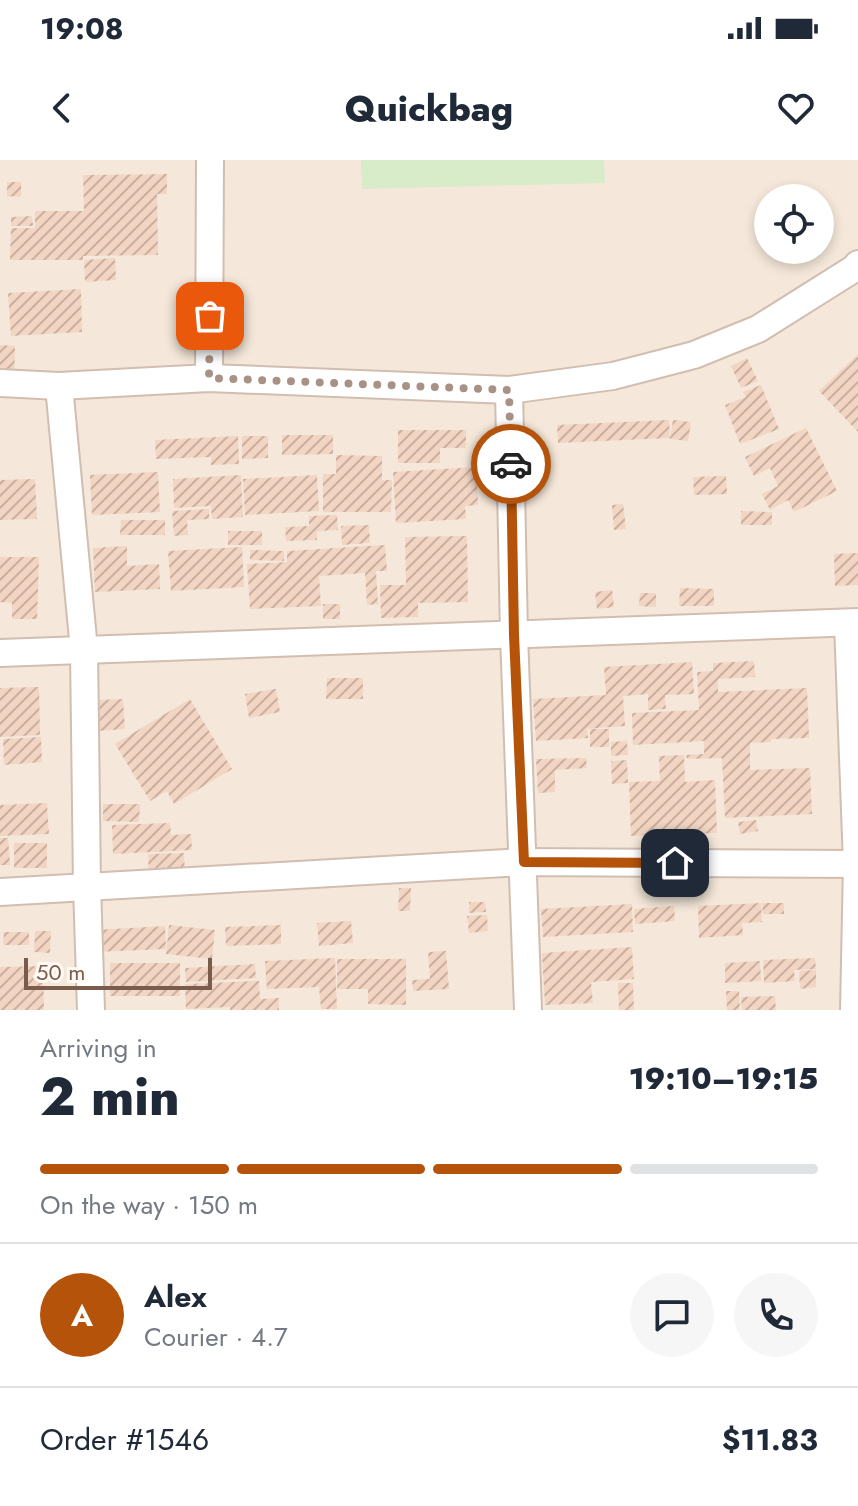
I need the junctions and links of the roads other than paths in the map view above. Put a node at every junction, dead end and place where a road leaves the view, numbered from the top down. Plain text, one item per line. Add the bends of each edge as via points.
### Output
1 (210, 160) edge
2 (857, 267) edge
3 (209, 378) junction
4 (0, 383) edge
5 (59, 386) junction
6 (509, 390) junction
7 (853, 623) edge
8 (514, 635) junction
9 (84, 650) junction
10 (0, 653) edge
11 (524, 862) junction
12 (857, 864) edge
13 (87, 886) junction
14 (0, 892) edge
15 (91, 1010) edge
16 (528, 1010) edge
17 (854, 1010) edge

1 - 3 street
2 - 6 street via 758,329 694,355 613,376
3 - 5 street
3 - 6 street
4 - 5 street
5 - 9 street
6 - 8 street
7 - 8 street
7 - 12 street
8 - 9 street
8 - 11 street
9 - 10 street
9 - 13 street
11 - 12 street
11 - 13 street
11 - 16 street
12 - 17 street
13 - 14 street
13 - 15 street

